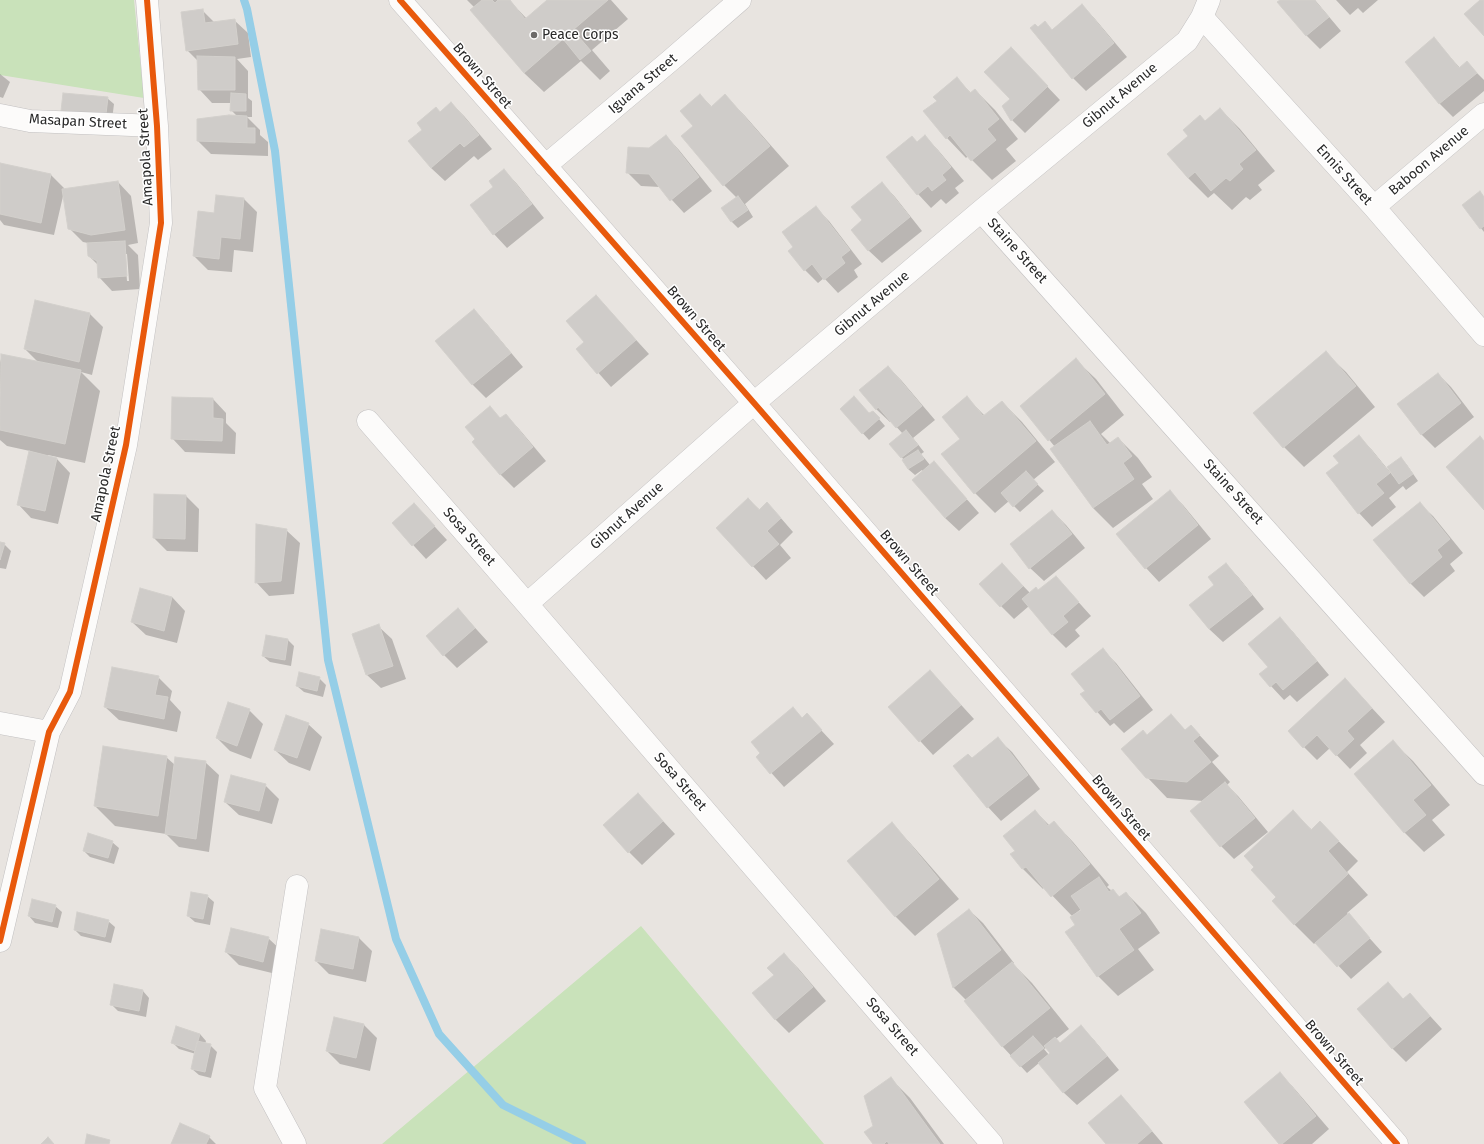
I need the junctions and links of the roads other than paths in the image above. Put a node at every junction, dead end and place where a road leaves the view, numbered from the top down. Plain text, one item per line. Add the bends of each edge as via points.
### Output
1 (147, 0) edge
2 (400, 0) edge
3 (740, 0) edge
4 (1206, 8) edge
5 (1484, 114) edge
6 (0, 115) edge
7 (157, 126) junction
8 (545, 166) junction
9 (1374, 207) junction
10 (981, 211) junction
11 (1484, 336) edge
12 (754, 403) junction
13 (368, 421) dead end
14 (528, 604) junction
15 (0, 723) edge
16 (49, 732) junction
17 (1484, 774) edge
18 (297, 886) dead end
19 (0, 941) edge
20 (295, 1144) edge
21 (992, 1144) edge
22 (1397, 1144) edge

1 - 7 street, Amapola Street
2 - 8 street, Brown Street
3 - 8 street, Iguana Street
4 - 9 street, Ennis Street
4 - 10 street, Gibnut Avenue via 1187,40
5 - 9 street, Baboon Avenue
6 - 7 street, Masapan Street via 30,121
7 - 16 street, Amapola Street via 161,223 126,445 70,692
8 - 12 street, Brown Street
9 - 11 street, Ennis Street
10 - 12 street, Gibnut Avenue
10 - 17 street, Staine Street
12 - 14 street, Gibnut Avenue
12 - 22 street, Brown Street
13 - 14 street, Sosa Street
14 - 21 street, Sosa Street
15 - 16 street
16 - 19 street, Amapola Street
18 - 20 street via 265,1088

